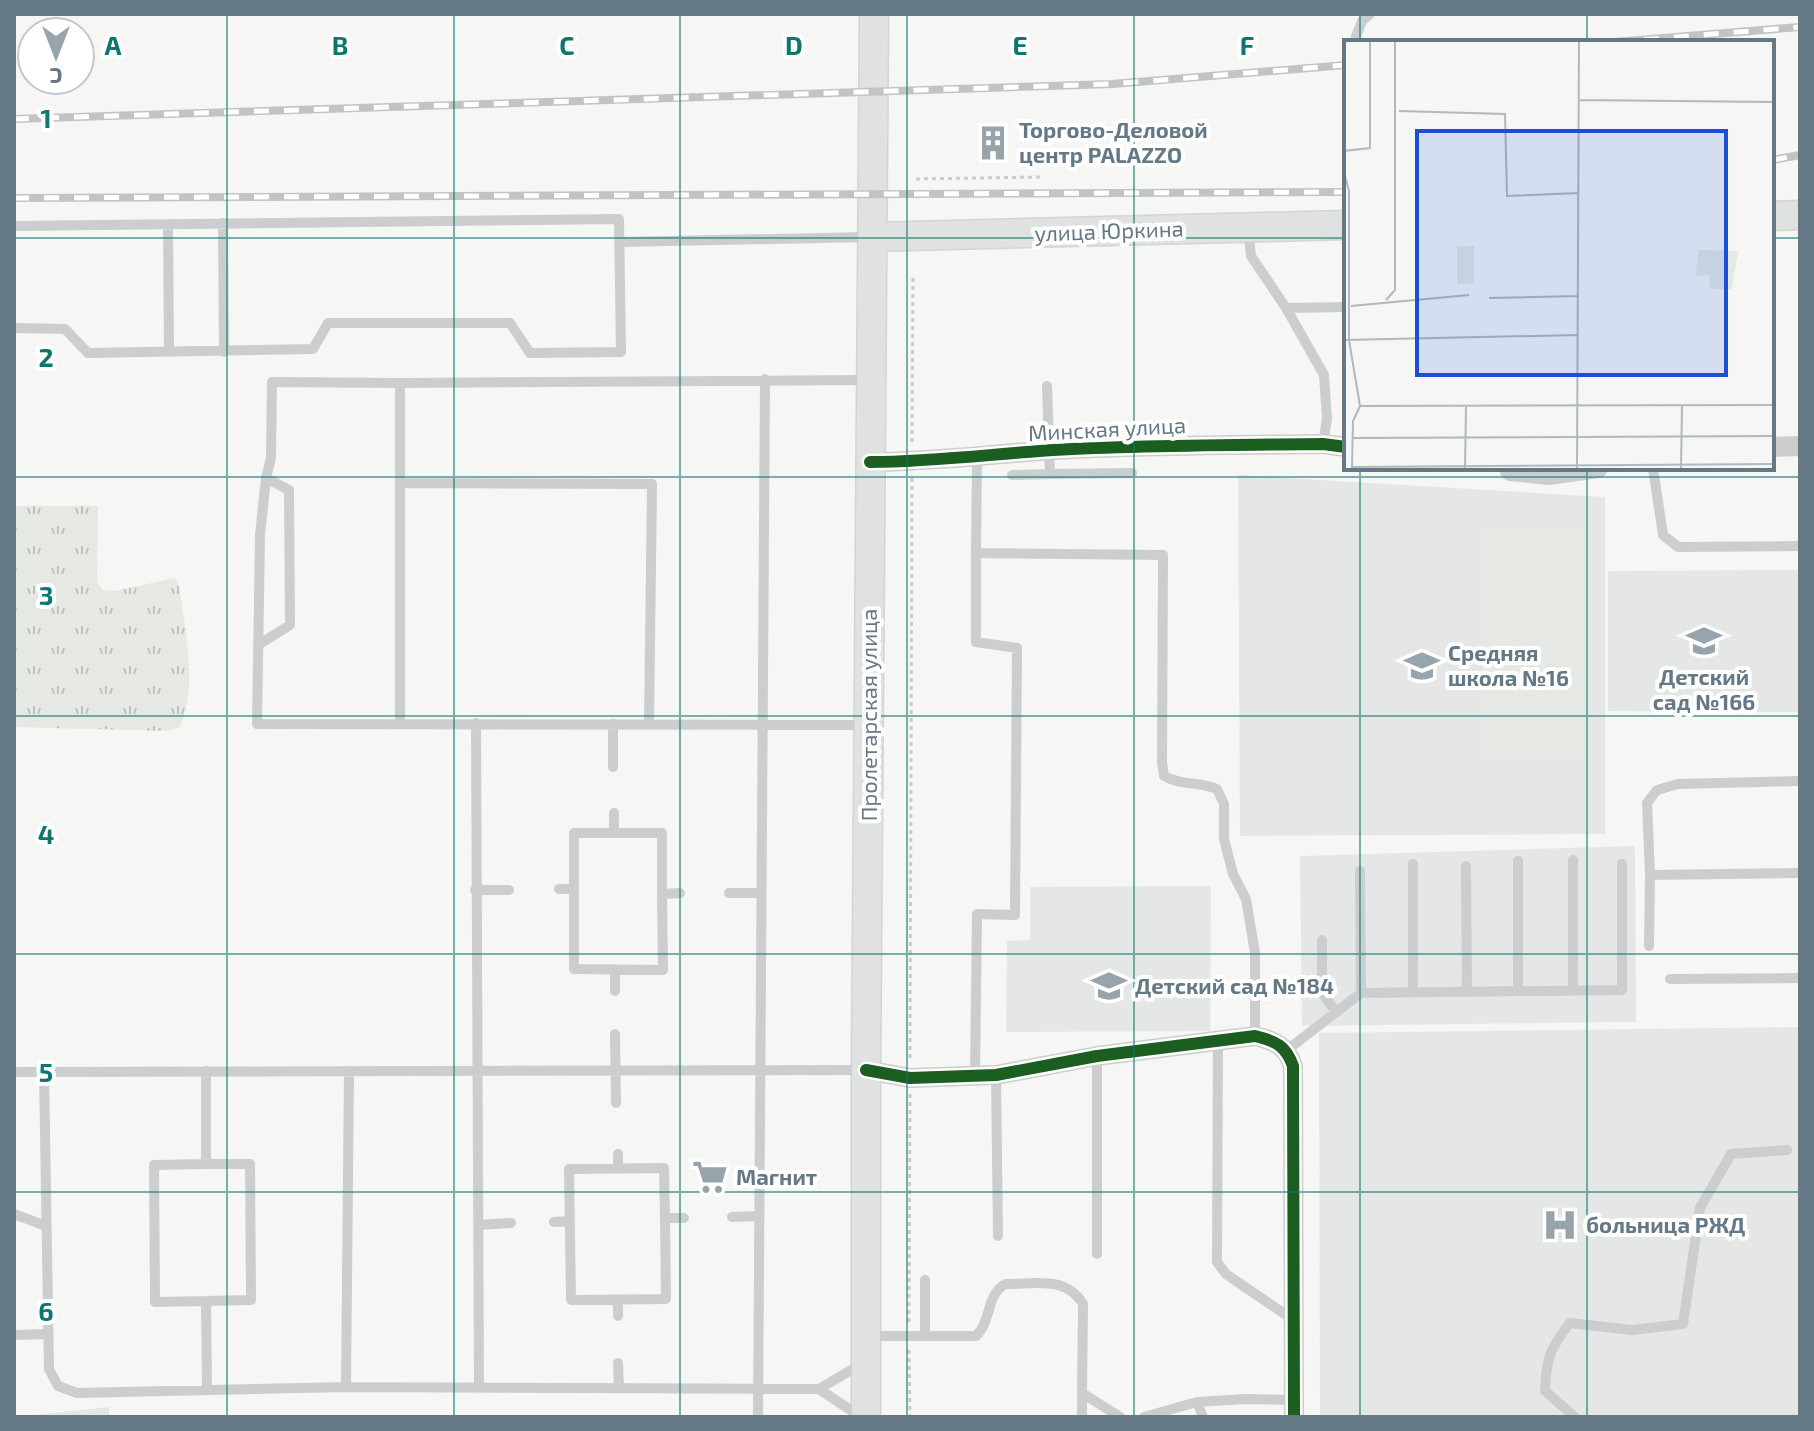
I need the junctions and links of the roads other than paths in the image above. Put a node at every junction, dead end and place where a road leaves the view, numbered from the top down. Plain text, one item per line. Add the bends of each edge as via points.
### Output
1 (874, 14) edge
2 (1370, 14) edge
3 (1355, 40) edge
4 (1800, 215) edge
5 (1774, 216) edge
6 (223, 223) junction
7 (168, 224) junction
8 (1344, 225) edge
9 (14, 226) edge
10 (1248, 227) junction
11 (872, 237) junction
12 (619, 242) junction
13 (1344, 307) edge
14 (1286, 308) junction
15 (14, 328) edge
16 (169, 352) junction
17 (224, 352) junction
18 (765, 379) junction
19 (871, 380) junction
20 (400, 383) junction
21 (1047, 386) dead end
22 (1323, 444) junction
23 (1800, 446) edge
24 (1344, 447) edge
25 (1774, 447) edge
26 (1049, 450) junction
27 (977, 457) junction
28 (870, 462) junction
29 (1510, 470) edge
30 (1584, 470) edge
31 (1653, 470) edge
32 (1132, 473) dead end
33 (1050, 474) junction
34 (1012, 475) dead end
35 (266, 478) junction
36 (400, 483) junction
37 (1800, 546) edge
38 (976, 553) junction
39 (258, 645) junction
40 (476, 723) junction
41 (400, 724) junction
42 (613, 724) junction
43 (649, 724) junction
44 (763, 725) junction
45 (869, 725) junction
46 (613, 767) dead end
47 (1800, 781) edge
48 (614, 813) dead end
49 (614, 833) junction
50 (1573, 860) dead end
51 (1518, 861) dead end
52 (1413, 864) dead end
53 (1622, 864) dead end
54 (1466, 866) dead end
55 (1360, 871) dead end
56 (1800, 873) edge
57 (1650, 875) junction
58 (559, 889) dead end
59 (574, 889) junction
60 (475, 890) junction
61 (509, 890) dead end
62 (680, 893) dead end
63 (729, 893) dead end
64 (761, 893) junction
65 (662, 894) junction
66 (1322, 940) dead end
67 (1649, 946) dead end
68 (615, 970) junction
69 (1800, 978) edge
70 (1670, 979) dead end
71 (615, 991) dead end
72 (1467, 991) junction
73 (1518, 991) junction
74 (1573, 991) junction
75 (1413, 992) junction
76 (1361, 993) junction
77 (1336, 1012) junction
78 (615, 1034) dead end
79 (1255, 1036) junction
80 (1218, 1041) junction
81 (1287, 1050) junction
82 (1097, 1056) junction
83 (477, 1069) junction
84 (615, 1069) junction
85 (760, 1070) junction
86 (866, 1070) junction
87 (206, 1071) junction
88 (349, 1071) junction
89 (14, 1072) edge
90 (44, 1072) junction
91 (996, 1075) junction
92 (975, 1076) junction
93 (616, 1103) dead end
94 (1787, 1150) dead end
95 (618, 1154) dead end
96 (206, 1164) junction
97 (618, 1168) junction
98 (14, 1214) edge
99 (757, 1216) junction
100 (732, 1217) dead end
101 (665, 1218) junction
102 (684, 1218) dead end
103 (569, 1221) junction
104 (554, 1222) dead end
105 (511, 1223) dead end
106 (479, 1225) junction
107 (46, 1226) junction
108 (998, 1236) dead end
109 (1097, 1254) dead end
110 (925, 1280) dead end
111 (618, 1300) junction
112 (206, 1301) junction
113 (618, 1316) dead end
114 (1294, 1320) junction
115 (48, 1334) junction
116 (14, 1335) edge
117 (925, 1336) junction
118 (866, 1348) junction
119 (618, 1363) dead end
120 (346, 1387) junction
121 (479, 1387) junction
122 (207, 1388) junction
123 (619, 1388) junction
124 (758, 1388) junction
125 (819, 1389) junction
126 (1082, 1393) junction
127 (1197, 1402) junction
128 (1294, 1409) edge
129 (758, 1417) edge
130 (864, 1417) edge
131 (1082, 1417) edge
132 (1120, 1417) edge
133 (1144, 1417) edge
134 (1203, 1417) edge
135 (1575, 1417) edge

1 - 11 main road, Пролетарская улица
2 - 3 lane
4 - 5 main road
6 - 7 lane
6 - 12 lane via 619,219
6 - 17 lane
7 - 9 lane
7 - 16 lane
8 - 10 main road, улица Юркина
10 - 11 main road, улица Юркина
10 - 14 lane via 1251,256
11 - 12 lane
11 - 19 main road, Пролетарская улица
12 - 17 lane via 621,352 530,353 510,323 328,323 313,349
13 - 14 lane
14 - 22 lane via 1324,375
15 - 16 lane via 65,329 88,353
16 - 17 lane
18 - 19 lane
18 - 20 lane
18 - 44 lane
19 - 28 main road, Пролетарская улица
20 - 35 lane via 272,382
20 - 36 lane
21 - 26 lane
22 - 24 street, Минская улица
22 - 26 street, Минская улица
23 - 25 street
26 - 27 street, Минская улица
26 - 33 lane
27 - 28 street, Минская улица
27 - 38 lane
28 - 45 main road, Пролетарская улица
29 - 30 street via 1549,475
31 - 37 lane via 1663,535 1678,547
32 - 33 lane
33 - 34 lane
35 - 39 lane
35 - 39 lane via 289,490 290,625
36 - 41 lane
36 - 43 lane via 652,484
38 - 79 lane via 1163,555 1164,776 1217,789 1224,804 1224,839 1246,899 1255,953
38 - 92 lane via 976,642 1017,648 1017,664 1015,915 977,914
39 - 41 lane via 257,724
40 - 41 lane
40 - 42 lane
40 - 60 lane
42 - 43 lane
42 - 46 lane
43 - 44 lane
44 - 45 lane
44 - 64 lane
45 - 86 main road, Пролетарская улица
47 - 57 lane via 1678,784 1657,790 1647,803
48 - 49 lane
49 - 59 lane via 574,833
49 - 65 lane via 662,833
50 - 74 lane
51 - 73 lane
52 - 75 lane
53 - 74 lane via 1622,990
54 - 72 lane
55 - 76 lane
56 - 57 lane
57 - 67 lane
58 - 59 lane
59 - 68 lane via 574,969
60 - 61 lane
60 - 83 lane
62 - 65 lane
63 - 64 lane
64 - 85 lane
65 - 68 lane via 663,970
66 - 77 lane via 1322,993
68 - 71 lane
69 - 70 lane
72 - 73 lane
72 - 75 lane
73 - 74 lane
75 - 76 lane
76 - 77 lane
77 - 81 lane
78 - 84 lane
79 - 80 street
79 - 81 street
80 - 82 street
80 - 114 lane via 1217,1262 1226,1274
81 - 114 street via 1293,1066
82 - 91 street
82 - 109 lane
83 - 84 lane
83 - 88 lane
83 - 106 lane
84 - 85 lane
84 - 93 lane
85 - 86 lane
85 - 99 lane
86 - 92 street via 910,1078
86 - 118 main road, Пролетарская улица
87 - 88 lane
87 - 90 lane
87 - 96 lane
88 - 120 lane
89 - 90 lane
90 - 107 lane
91 - 92 street
91 - 108 lane
94 - 135 lane via 1731,1154 1700,1208 1683,1324 1632,1330 1570,1323 1554,1343 1545,1391
95 - 97 lane
96 - 112 lane via 250,1164 251,1300
96 - 112 lane via 154,1165 155,1302
97 - 101 lane via 664,1168
97 - 103 lane via 569,1169
98 - 107 lane
99 - 100 lane
99 - 124 lane
101 - 102 lane
101 - 111 lane via 666,1299
103 - 104 lane
103 - 111 lane via 571,1300
105 - 106 lane
106 - 121 lane
107 - 115 lane
110 - 117 lane
111 - 113 lane
112 - 122 lane
114 - 128 street
115 - 116 lane
115 - 122 lane via 49,1369 58,1386 77,1393
117 - 118 lane
117 - 126 lane via 976,1336 987,1321 995,1291 1006,1284 1062,1284 1083,1304
118 - 125 lane
118 - 130 main road, Пролетарская улица
119 - 123 lane
120 - 121 lane
120 - 122 lane
121 - 123 lane
123 - 124 lane
124 - 125 lane
124 - 129 lane
125 - 130 lane
126 - 131 lane
126 - 132 lane
127 - 128 lane via 1246,1399
127 - 133 lane
127 - 134 lane

